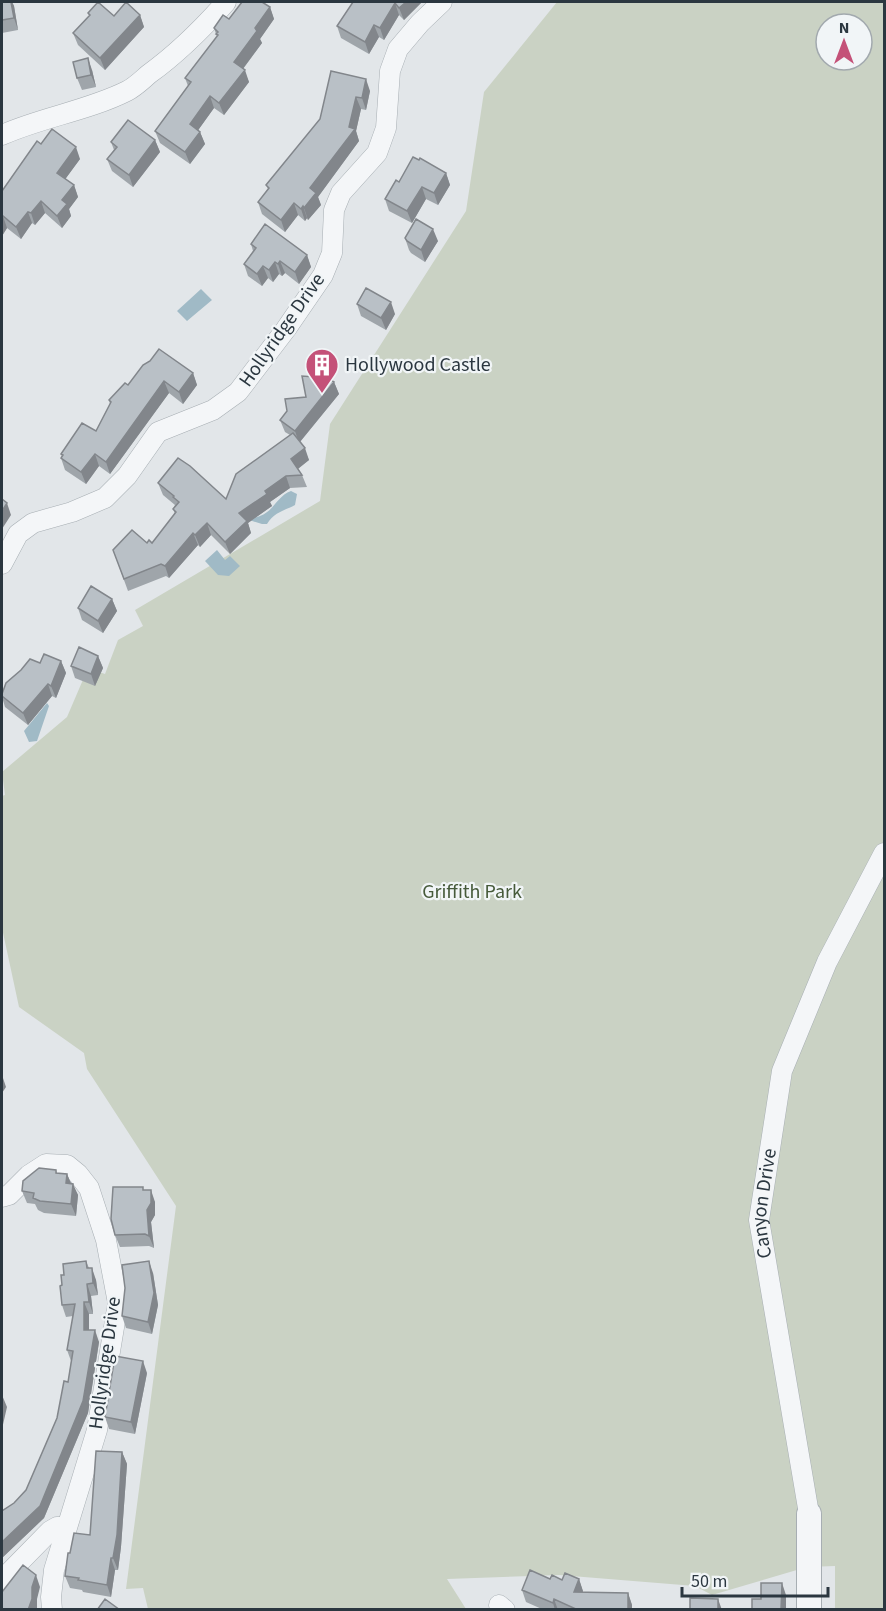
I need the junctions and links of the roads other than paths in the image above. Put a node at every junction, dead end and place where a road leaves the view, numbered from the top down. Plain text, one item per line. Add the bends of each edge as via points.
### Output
1 (226, 2) edge
2 (442, 2) edge
3 (2, 135) edge
4 (2, 564) edge
5 (885, 853) edge
6 (2, 1197) edge
7 (809, 1514) joint
8 (66, 1527) junction
9 (2, 1580) edge
10 (51, 1610) edge
11 (809, 1610) edge

1 - 3 street via 206,25 129,90
2 - 4 street, Hollyridge Drive via 398,49 390,71 386,128 377,153 341,194 334,210 332,253 323,275 238,393 213,410 158,432 127,476 105,498 33,523 18,534
5 - 7 street, Canyon Drive via 827,962 782,1071 759,1220
6 - 8 street, Hollyridge Drive via 46,1164 67,1165 89,1188 115,1284 118,1303 97,1430
7 - 11 street, Canyon Drive
8 - 9 street via 50,1531
8 - 10 street, Hollyridge Drive via 54,1570

